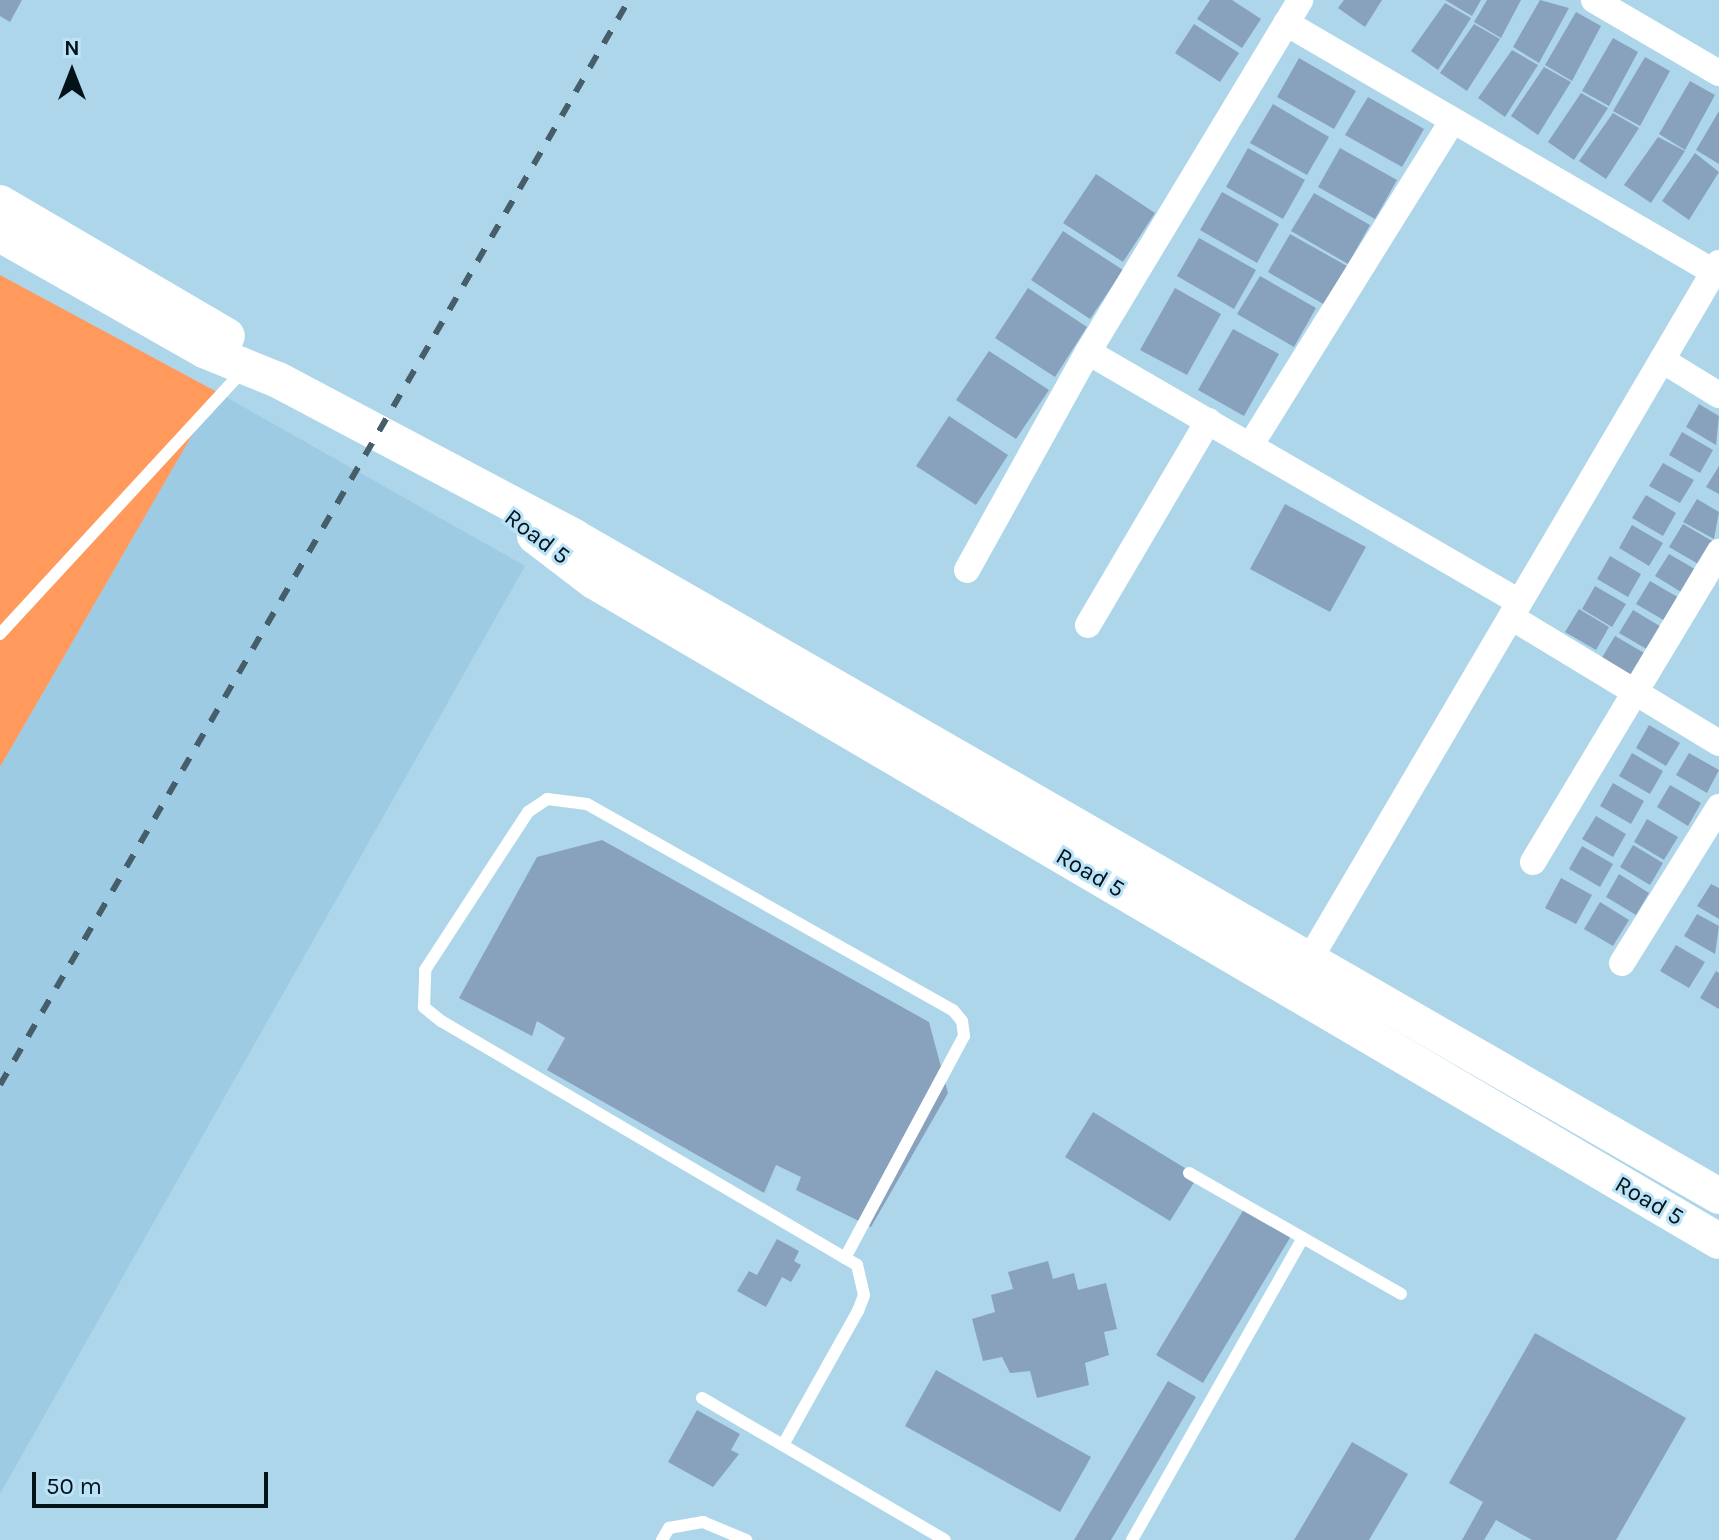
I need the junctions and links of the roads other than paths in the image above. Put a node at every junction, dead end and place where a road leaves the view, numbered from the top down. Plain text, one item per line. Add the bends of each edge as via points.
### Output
1 (1300, 0) edge
2 (1594, 0) edge
3 (1286, 23) junction
4 (1719, 73) edge
5 (1452, 121) junction
6 (0, 203) edge
7 (0, 234) edge
8 (1716, 268) edge
9 (1088, 352) junction
10 (1662, 360) junction
11 (262, 374) junction
12 (1719, 395) edge
13 (1208, 421) junction
14 (1250, 446) junction
15 (472, 488) junction
16 (1719, 552) edge
17 (967, 570) dead end
18 (1515, 610) junction
19 (1088, 625) dead end
20 (0, 634) edge
21 (1634, 692) junction
22 (1719, 743) edge
23 (1719, 807) edge
24 (1533, 862) dead end
25 (1309, 960) junction
26 (1622, 963) dead end
27 (1291, 991) junction
28 (1189, 1173) dead end
29 (1719, 1196) edge
30 (1303, 1238) junction
31 (1719, 1241) edge
32 (845, 1258) junction
33 (1401, 1294) dead end
34 (702, 1398) dead end
35 (783, 1445) junction
36 (662, 1540) edge
37 (746, 1540) edge
38 (945, 1540) edge
39 (1132, 1540) edge

1 - 3 street
2 - 4 street
3 - 5 street
3 - 9 street
5 - 8 street
5 - 14 street
6 - 11 street, Road 5 via 215,328
7 - 11 street, Road 5
8 - 10 street
9 - 13 street
9 - 17 street
10 - 12 street
10 - 18 street
11 - 15 street, Road 5
11 - 20 lane
13 - 14 street
13 - 19 street
14 - 18 street
15 - 25 street, Road 5 via 574,537
15 - 27 street, Road 5 via 594,581
16 - 21 street
18 - 21 street
18 - 25 street
21 - 22 street
21 - 24 street
23 - 26 street
25 - 27 street
25 - 29 street, Road 5
27 - 31 street, Road 5
28 - 30 lane
30 - 33 lane
30 - 39 lane
32 - 32 lane via 424,1007 425,970 528,812 547,799 587,804 953,1010 962,1021 964,1036
32 - 35 lane via 857,1265 864,1295
34 - 35 lane
35 - 38 lane
36 - 37 lane via 669,1528 703,1522

